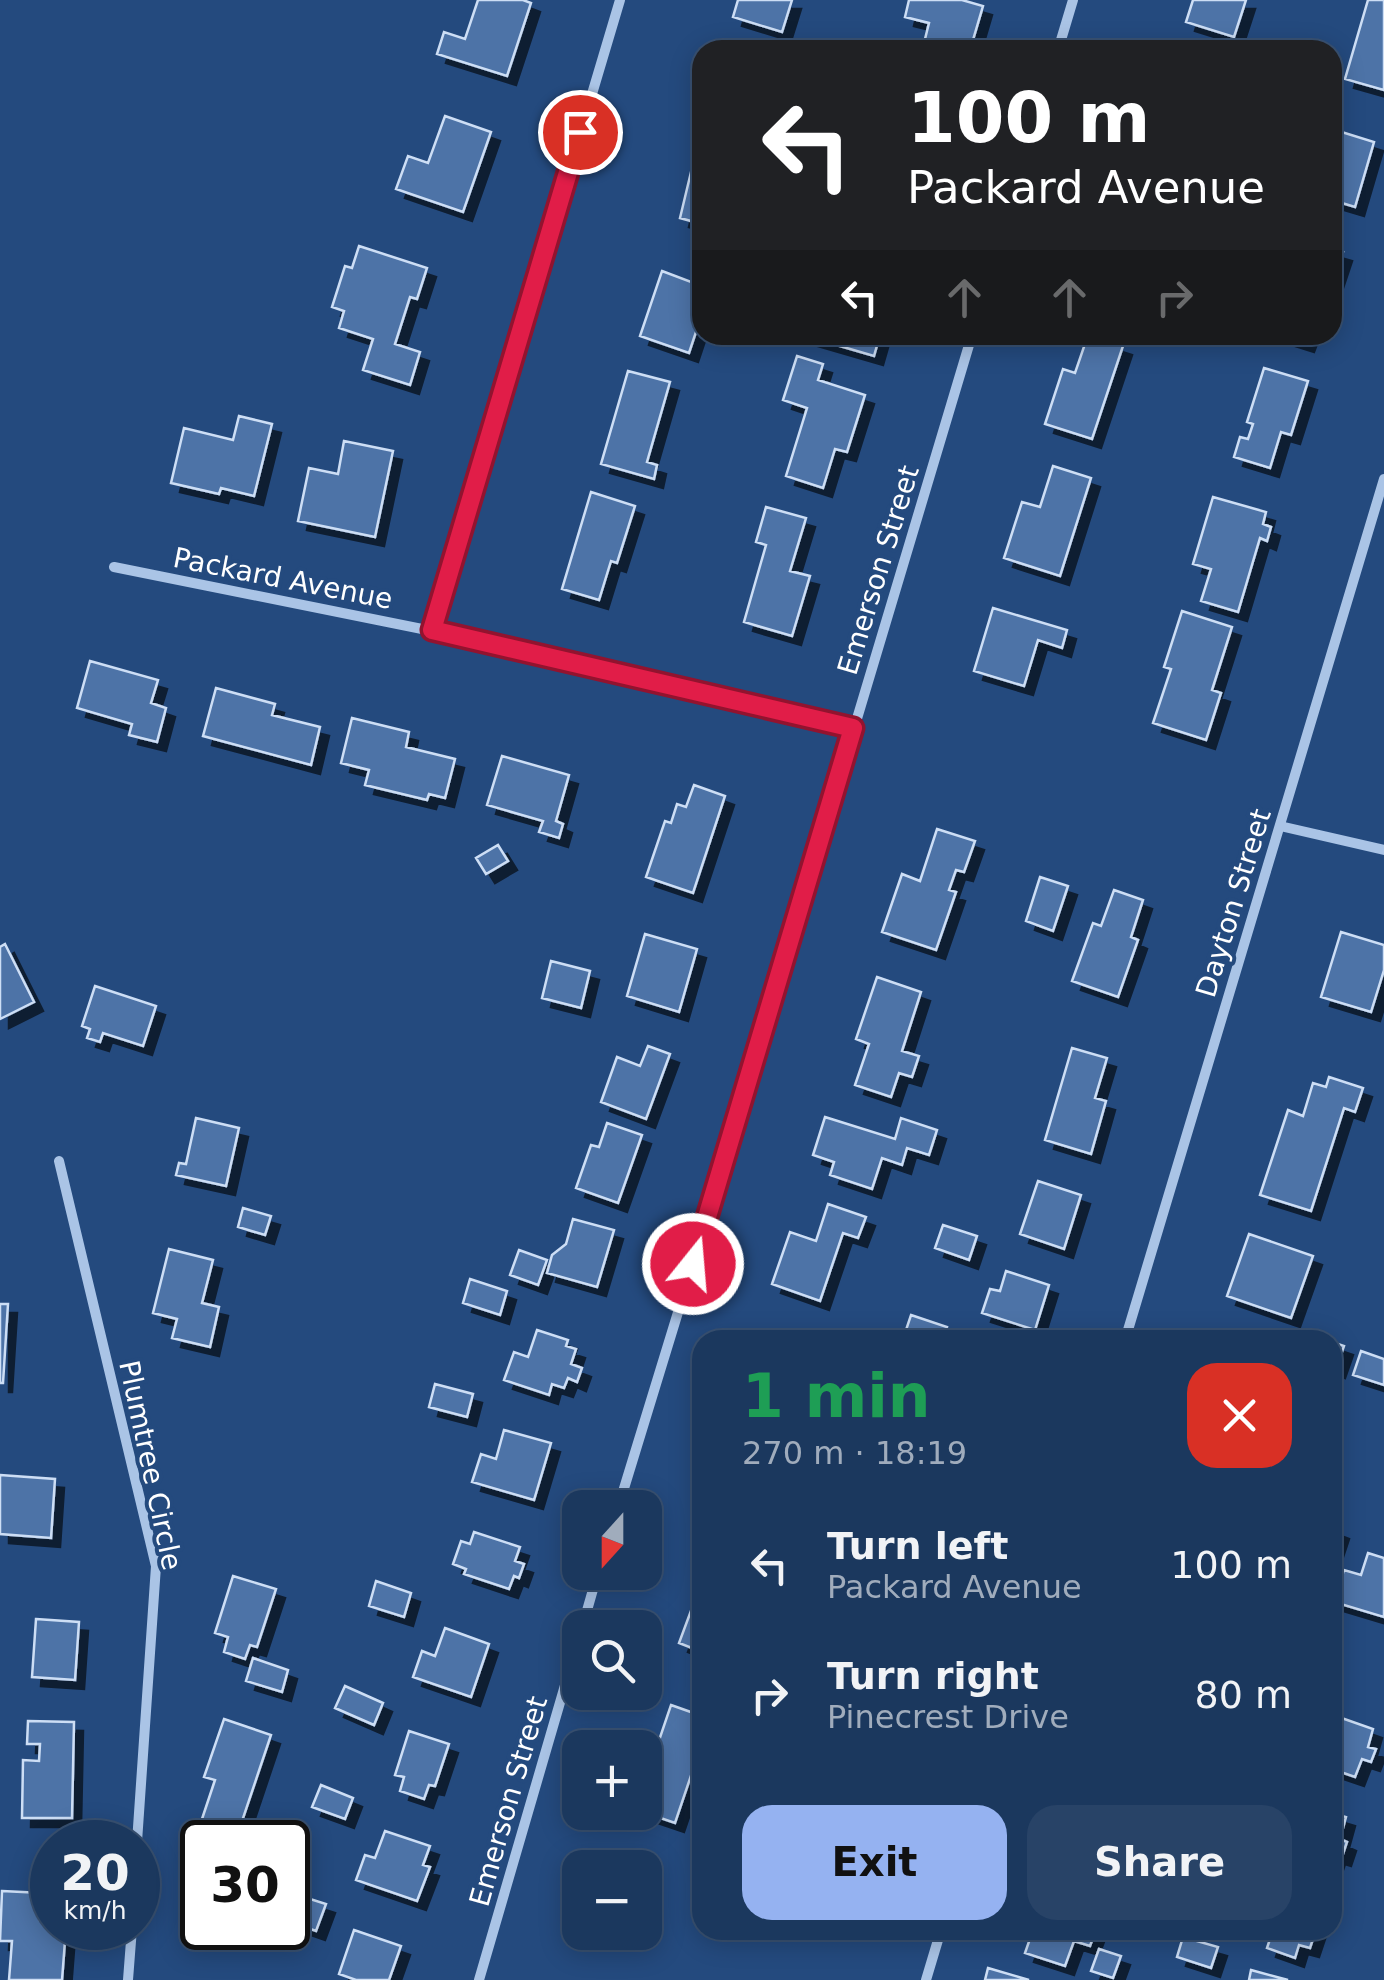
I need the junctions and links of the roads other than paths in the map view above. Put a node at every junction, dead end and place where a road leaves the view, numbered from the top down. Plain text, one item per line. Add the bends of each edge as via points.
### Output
1 (620, 0) edge
2 (1073, 0) edge
3 (1061, 40) edge
4 (969, 345) edge
5 (1384, 478) edge
6 (114, 567) dead end
7 (432, 630) junction
8 (853, 728) junction
9 (1280, 826) junction
10 (1384, 850) edge
11 (59, 1161) dead end
12 (1128, 1330) edge
13 (624, 1490) edge
14 (562, 1696) edge
15 (139, 1820) edge
16 (938, 1940) edge
17 (130, 1950) edge
18 (128, 1980) edge
19 (479, 1980) edge
20 (926, 1980) edge

1 - 7 street
2 - 3 street
4 - 8 street, Emerson Street
5 - 9 street, Dayton Street
6 - 7 street, Packard Avenue
7 - 8 street, Packard Avenue
8 - 13 street, Emerson Street
9 - 10 street
9 - 12 street, Dayton Street
11 - 15 street, Plumtree Circle via 156,1566
14 - 19 street, Emerson Street
16 - 20 street
17 - 18 street

